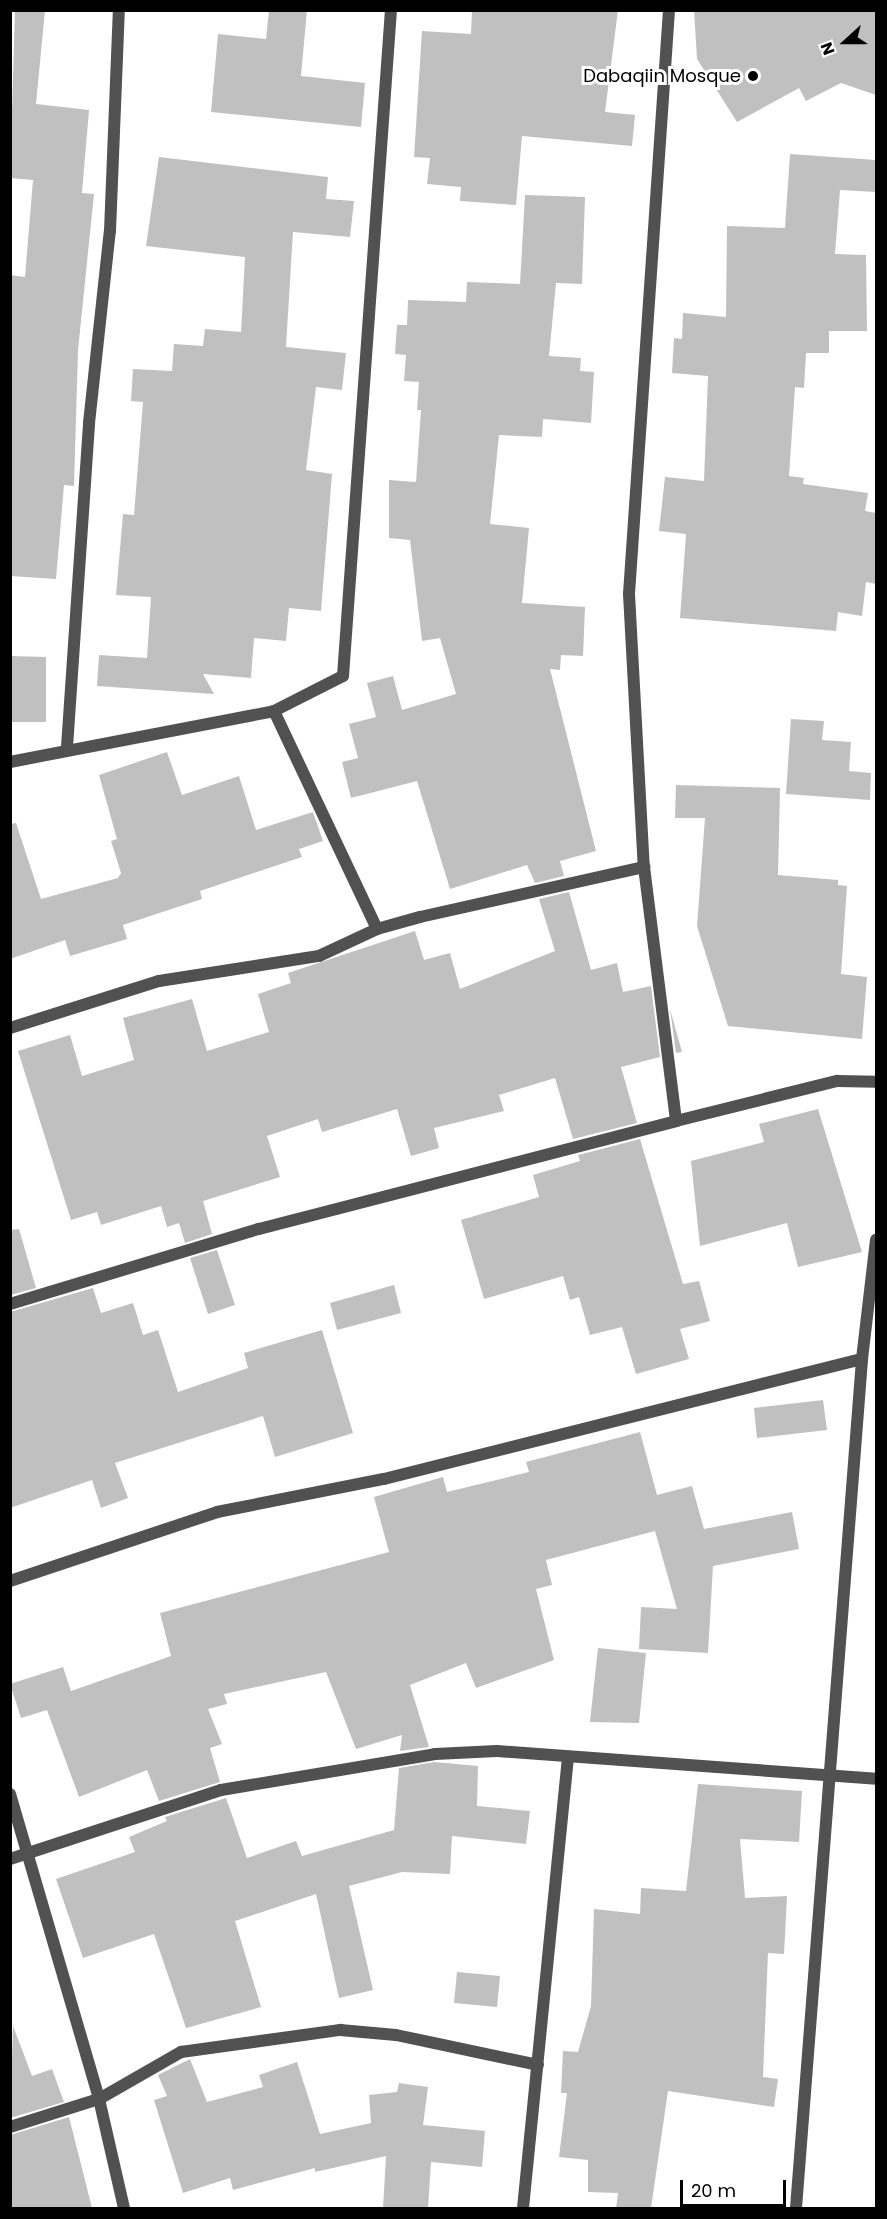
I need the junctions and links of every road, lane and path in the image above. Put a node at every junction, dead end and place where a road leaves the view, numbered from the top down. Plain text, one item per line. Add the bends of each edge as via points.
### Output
1 (119, 10) edge
2 (391, 10) edge
3 (669, 10) edge
4 (274, 711) junction
5 (67, 747) junction
6 (10, 762) edge
7 (644, 867) junction
8 (377, 929) junction
9 (10, 1028) edge
10 (876, 1082) edge
11 (676, 1121) junction
12 (876, 1240) edge
13 (10, 1304) edge
14 (862, 1359) junction
15 (10, 1581) edge
16 (568, 1758) junction
17 (829, 1775) junction
18 (876, 1779) edge
19 (10, 1794) edge
20 (27, 1854) junction
21 (10, 1859) edge
22 (538, 2065) junction
23 (99, 2099) junction
24 (10, 2127) edge
25 (124, 2208) edge
26 (523, 2208) edge
27 (796, 2208) edge

1 - 5 street via 110,231 89,423
2 - 4 street via 343,676
3 - 7 street via 629,594
4 - 5 street
4 - 8 street
5 - 6 street
7 - 8 street
7 - 11 street
8 - 9 street via 319,956 159,981
10 - 11 street via 837,1081
11 - 13 street via 259,1229
12 - 14 street
14 - 15 street via 384,1479 217,1512
14 - 17 street
16 - 17 street
16 - 20 street via 497,1751 329,1768 221,1790
16 - 22 street
17 - 18 street
17 - 27 street
19 - 20 street
20 - 21 street
20 - 23 street
22 - 23 street via 396,2035 340,2030 180,2052
22 - 26 street
23 - 24 street
23 - 25 street

